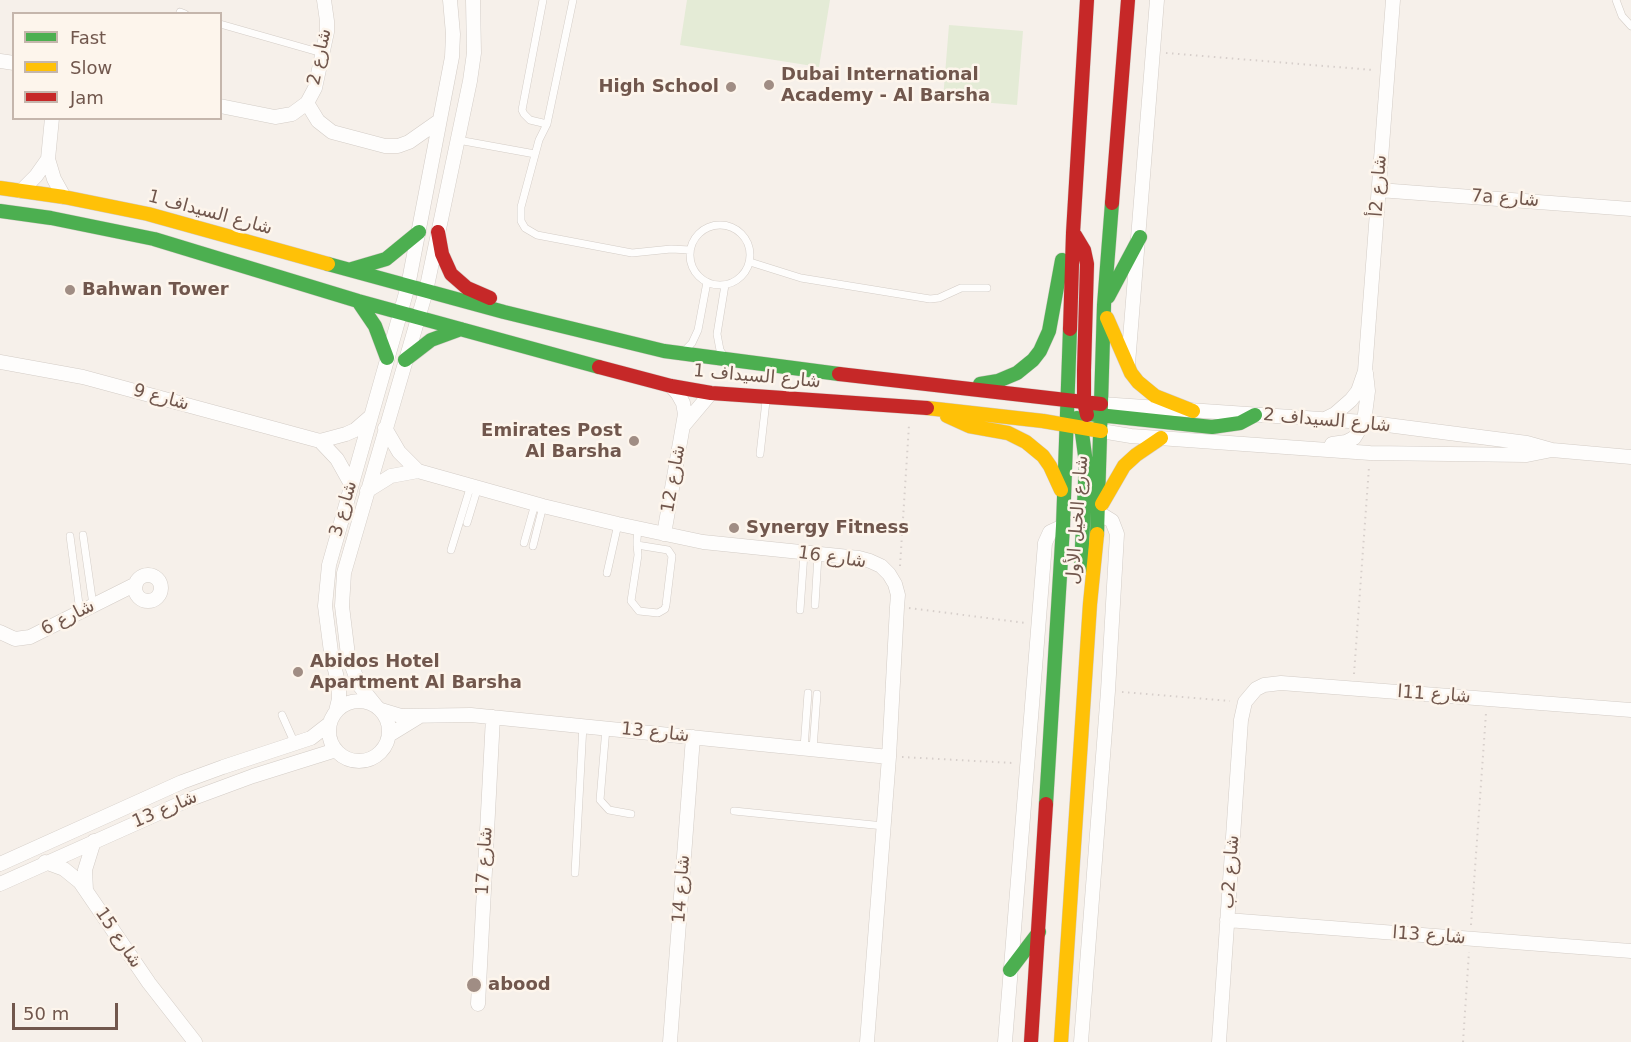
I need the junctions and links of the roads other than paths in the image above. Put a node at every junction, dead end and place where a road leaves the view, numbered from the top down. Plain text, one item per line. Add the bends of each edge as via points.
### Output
1 (324, 0) edge
2 (450, 0) edge
3 (473, 0) edge
4 (543, 0) edge
5 (573, 0) edge
6 (1087, 0) edge
7 (1128, 0) edge
8 (1157, 0) edge
9 (1393, 0) edge
10 (1616, 0) edge
11 (222, 25) edge
12 (1631, 26) edge
13 (322, 53) junction
14 (222, 106) edge
15 (303, 107) junction
16 (52, 120) edge
17 (440, 121) junction
18 (547, 124) junction
19 (458, 141) junction
20 (535, 154) junction
21 (48, 159) junction
22 (0, 188) edge
23 (1379, 190) junction
24 (21, 191) junction
25 (64, 197) junction
26 (1631, 209) edge
27 (0, 211) edge
28 (418, 232) junction
29 (438, 232) junction
30 (1073, 232) junction
31 (1140, 237) junction
32 (690, 250) junction
33 (750, 262) junction
34 (349, 270) junction
35 (283, 277) junction
36 (707, 282) junction
37 (725, 285) junction
38 (987, 288) dead end
39 (406, 290) junction
40 (424, 296) junction
41 (358, 301) junction
42 (1104, 308) junction
43 (399, 312) junction
44 (504, 312) junction
45 (418, 317) junction
46 (534, 319) junction
47 (461, 329) junction
48 (681, 353) junction
49 (387, 358) junction
50 (405, 360) junction
51 (731, 361) junction
52 (0, 362) edge
53 (1128, 366) junction
54 (1365, 371) junction
55 (671, 386) junction
56 (957, 387) junction
57 (711, 393) junction
58 (767, 398) junction
59 (1066, 400) junction
60 (935, 408) junction
61 (1101, 410) junction
62 (1193, 411) junction
63 (1255, 415) junction
64 (1078, 416) junction
65 (370, 417) junction
66 (1325, 419) junction
67 (1364, 422) junction
68 (684, 424) junction
69 (385, 428) junction
70 (1101, 431) junction
71 (1161, 438) junction
72 (320, 441) junction
73 (1309, 447) junction
74 (1552, 450) junction
75 (760, 454) dead end
76 (1631, 457) edge
77 (418, 471) junction
78 (351, 484) junction
79 (475, 486) junction
80 (367, 491) junction
81 (1063, 499) junction
82 (539, 505) junction
83 (1099, 511) junction
84 (467, 523) dead end
85 (618, 524) junction
86 (1063, 526) junction
87 (638, 528) junction
88 (664, 534) junction
89 (83, 535) dead end
90 (70, 536) dead end
91 (524, 543) dead end
92 (637, 545) junction
93 (533, 546) dead end
94 (451, 550) dead end
95 (804, 553) junction
96 (819, 555) junction
97 (607, 573) dead end
98 (136, 584) dead end
99 (1090, 604) junction
100 (93, 605) junction
101 (815, 605) dead end
102 (800, 610) dead end
103 (80, 612) junction
104 (0, 632) edge
105 (812, 694) dead end
106 (1245, 702) joint
107 (379, 708) junction
108 (1631, 710) edge
109 (282, 715) dead end
110 (421, 716) junction
111 (333, 717) junction
112 (493, 717) junction
113 (584, 725) junction
114 (606, 728) junction
115 (389, 735) junction
116 (693, 737) junction
117 (295, 744) junction
118 (809, 748) junction
119 (336, 750) junction
120 (889, 757) junction
121 (734, 812) dead end
122 (631, 813) dead end
123 (884, 826) junction
124 (94, 841) junction
125 (45, 862) junction
126 (0, 864) edge
127 (575, 873) dead end
128 (0, 884) edge
129 (86, 890) junction
130 (1227, 921) junction
131 (1039, 932) junction
132 (1631, 951) edge
133 (1010, 970) junction
134 (478, 1004) dead end
135 (195, 1042) edge
136 (670, 1042) edge
137 (867, 1042) edge
138 (1005, 1042) edge
139 (1031, 1042) edge
140 (1061, 1042) edge
141 (1081, 1042) edge
142 (1219, 1042) edge

1 - 13 street, شارع 2 via 327,21
2 - 17 street via 452,57
3 - 19 street via 474,53
4 - 18 lane via 522,110 530,120
5 - 18 lane
6 - 30 main road, شارع الخيل الأول
7 - 42 main road, شارع الخيل الأول
8 - 31 street
9 - 23 street, شارع 2أ
10 - 12 lane
11 - 13 lane
13 - 15 street, شارع 2 via 315,88
14 - 15 street via 275,117
15 - 17 street via 332,132 385,146 410,142
16 - 21 street
17 - 28 street
18 - 20 lane
19 - 20 lane
19 - 29 street
20 - 32 lane via 520,214 530,232 632,253
21 - 24 street
21 - 25 street
22 - 24 main road, شارع السيداف 1
23 - 26 street, 7a شارع
23 - 54 street, شارع 2أ
24 - 25 main road, شارع السيداف 1
25 - 34 main road, شارع السيداف 1 via 148,214
27 - 35 main road, شارع السيداف 1 via 154,239
28 - 34 main road via 386,259
28 - 39 street
29 - 40 street
29 - 44 main road via 451,274 467,288 495,300
30 - 56 main road via 1063,258 1050,331 1040,351 1026,367 1008,378
30 - 59 main road, شارع الخيل الأول
30 - 64 main road via 1082,244 1087,264
31 - 42 main road
31 - 53 street
32 - 33 lane via 699,233 726,225 735,228 748,242
32 - 36 lane via 693,269
33 - 37 lane via 741,277
33 - 38 lane via 801,278 930,298 966,287
34 - 39 main road, شارع السيداف 1
35 - 39 main road via 302,273 381,291
35 - 41 main road, شارع السيداف 1
36 - 37 lane
36 - 48 lane via 695,336
37 - 51 lane via 717,342
39 - 40 main road, شارع السيداف 1
39 - 43 street
40 - 43 main road
40 - 44 main road, شارع السيداف 1
40 - 45 street
40 - 46 main road via 509,324
41 - 43 main road, شارع السيداف 1
41 - 49 main road via 375,326
42 - 53 main road
42 - 61 main road, شارع الخيل الأول
43 - 45 main road, شارع السيداف 1
43 - 49 street, شارع 3
44 - 46 main road, شارع السيداف 1
45 - 47 main road, شارع السيداف 1
45 - 50 street, شارع 3
46 - 48 main road, شارع السيداف 1
47 - 50 main road via 431,340
47 - 55 main road, شارع السيداف 1
48 - 51 main road, شارع السيداف 1
49 - 65 street, شارع 3
50 - 69 street, شارع 3
51 - 56 main road, شارع السيداف 1
52 - 72 street, شارع 9 via 83,377
53 - 62 main road via 1146,390
54 - 66 street, شارع 2أ via 1351,400
54 - 67 street, شارع 2أ via 1368,392
55 - 57 main road, شارع السيداف 1
55 - 68 street, شارع 12 via 683,403
56 - 59 main road, شارع السيداف 1
57 - 58 main road, شارع السيداف 1
57 - 68 street, شارع 12
58 - 60 main road, شارع السيداف 1
58 - 75 lane
59 - 64 main road, شارع الخيل الأول
59 - 64 main road, شارع السيداف 1
60 - 64 main road, شارع السيداف 1
60 - 81 main road via 960,422 1026,442 1050,466
61 - 62 street, شارع السيداف 2
61 - 63 main road, شارع السيداف 1 via 1212,427 1240,423
61 - 64 main road, شارع السيداف 1
61 - 70 main road, شارع الخيل الأول
62 - 63 street, شارع السيداف 2
63 - 66 street, شارع السيداف 2
64 - 70 main road, شارع السيداف 1
64 - 81 main road, شارع الخيل الأول
64 - 99 main road via 1086,463 1081,578
65 - 72 street via 355,430
65 - 78 street, شارع 3
66 - 67 street, شارع السيداف 2
67 - 73 street via 1350,440
67 - 74 street, شارع السيداف 2 via 1527,443
68 - 88 street, شارع 12
69 - 77 street via 399,452
69 - 80 street, شارع 3
70 - 71 street, شارع السيداف 2
70 - 83 main road, شارع الخيل الأول
71 - 73 street, شارع السيداف 2
71 - 83 main road via 1124,466
72 - 78 street via 337,459
73 - 74 street, شارع السيداف 2 via 1370,453 1527,455
74 - 76 street, شارع السيداف 2
77 - 79 street, شارع 16
77 - 80 street, شارع 16 via 390,476
78 - 111 street, شارع 3 via 332,552 326,591 328,635 339,687
79 - 82 street, شارع 16
79 - 84 lane
79 - 94 lane
80 - 107 street, شارع 3 via 344,573 342,606 353,670 362,690
81 - 86 main road, شارع الخيل الأول
82 - 85 street, شارع 16
82 - 91 lane
82 - 93 lane
83 - 99 main road, شارع الخيل الأول
83 - 141 street via 1112,521 1117,534
85 - 87 street, شارع 16
85 - 97 lane
86 - 131 main road, شارع الخيل الأول
86 - 133 street via 1046,538
87 - 88 street, شارع 16
87 - 92 lane
88 - 95 street, شارع 16
89 - 100 lane
90 - 103 lane
92 - 92 lane via 631,601 639,611 658,613 666,605 672,556 668,550
95 - 96 street, شارع 16
95 - 102 lane
96 - 101 lane
96 - 120 street, شارع 16 via 859,558 880,566 895,584 898,595
98 - 100 street, شارع 6
99 - 140 main road, شارع الخيل الأول
100 - 103 street, شارع 6
103 - 104 street, شارع 6 via 23,639
105 - 118 lane
106 - 108 street, شارع 11ا via 1256,689 1272,683
106 - 130 street, شارع 2ب
107 - 110 street, شارع 13 via 401,716
107 - 111 street via 359,701 343,705
107 - 115 street via 387,718
109 - 117 lane
110 - 112 street, شارع 13
110 - 115 street, شارع 13
111 - 117 street, شارع 13 via 318,734
111 - 119 street via 330,738
112 - 113 street, شارع 13
112 - 134 street, شارع 17
113 - 114 street, شارع 13
113 - 127 lane
114 - 116 street, شارع 13
114 - 122 lane via 600,800 609,810
115 - 119 street via 382,751 367,760 350,760
116 - 118 street, شارع 13
116 - 136 street, شارع 14
117 - 126 street, شارع 13 via 182,782
118 - 120 street, شارع 13
119 - 124 street, شارع 13 via 199,795
120 - 123 street, شارع 16
121 - 123 lane
123 - 137 street, شارع 16
124 - 125 street, شارع 13
124 - 129 street, شارع 15 via 85,870
125 - 128 street, شارع 13
125 - 129 street, شارع 15 via 64,869
129 - 135 street, شارع 15
130 - 132 street, شارع 13ا
130 - 142 street, شارع 2ب
131 - 133 main road
131 - 139 main road, شارع الخيل الأول
133 - 138 street

